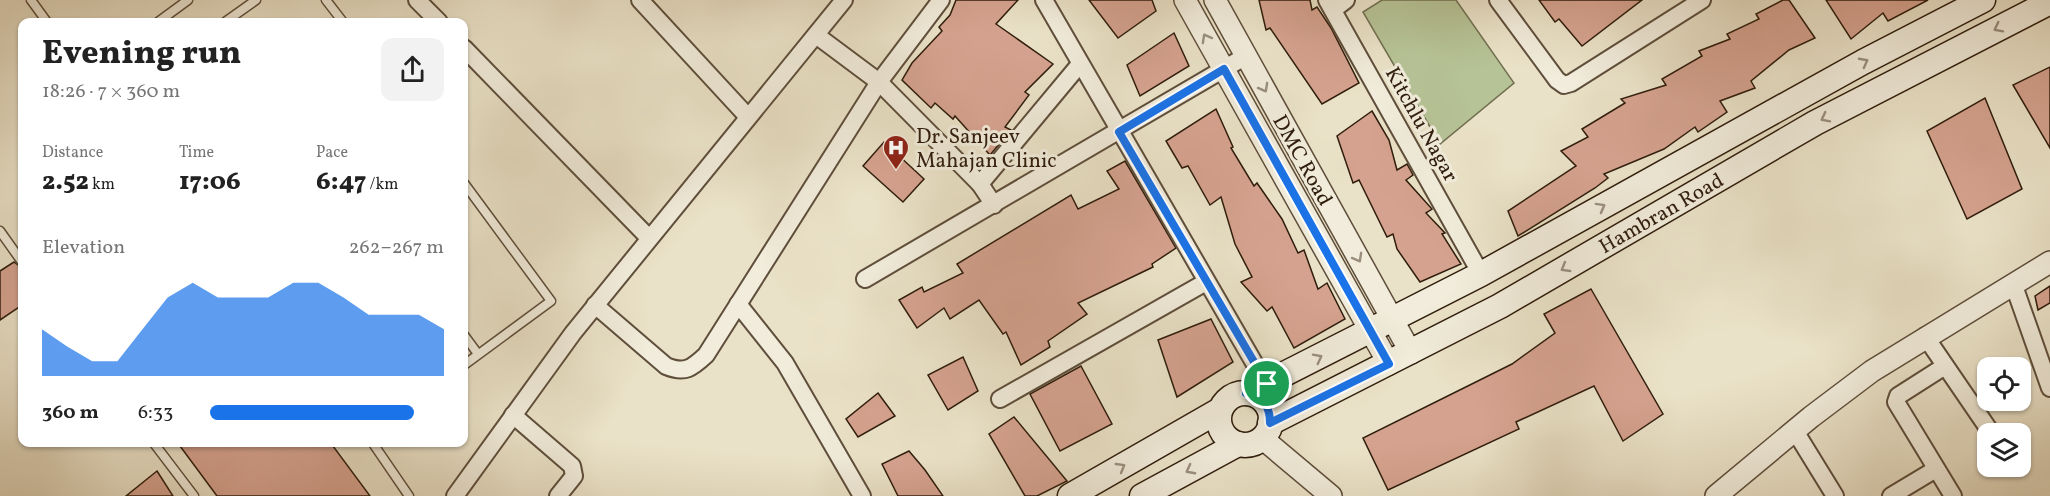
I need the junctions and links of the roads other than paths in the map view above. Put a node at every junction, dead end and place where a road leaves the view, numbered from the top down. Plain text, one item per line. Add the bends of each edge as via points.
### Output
1 (31, 0) edge
2 (188, 0) edge
3 (255, 0) edge
4 (326, 0) edge
5 (417, 0) edge
6 (640, 0) edge
7 (941, 0) edge
8 (1044, 0) edge
9 (1185, 0) edge
10 (1215, 0) edge
11 (1498, 0) edge
12 (1702, 0) edge
13 (1983, 0) edge
14 (2050, 2) edge
15 (1335, 3) edge
16 (835, 4) edge
17 (44, 18) edge
18 (163, 18) edge
19 (230, 18) edge
20 (340, 18) edge
21 (435, 18) edge
22 (816, 35) junction
23 (468, 52) edge
24 (1246, 56) junction
25 (1080, 64) junction
26 (1224, 69) junction
27 (879, 82) junction
28 (748, 117) junction
29 (1119, 132) junction
30 (980, 184) junction
31 (468, 188) edge
32 (994, 205) junction
33 (0, 231) edge
34 (650, 238) junction
35 (18, 256) edge
36 (2050, 262) edge
37 (1481, 274) junction
38 (865, 279) dead end
39 (1206, 282) junction
40 (2013, 283) junction
41 (738, 304) junction
42 (595, 305) junction
43 (1392, 319) junction
44 (1370, 331) junction
45 (1925, 336) junction
46 (468, 341) edge
47 (1411, 353) junction
48 (478, 354) junction
49 (468, 362) edge
50 (1389, 364) junction
51 (1945, 366) junction
52 (2050, 388) edge
53 (1257, 389) junction
54 (1000, 399) dead end
55 (1220, 410) junction
56 (513, 415) junction
57 (1984, 423) edge
58 (1266, 430) junction
59 (1795, 431) junction
60 (1238, 444) junction
61 (157, 447) edge
62 (375, 447) edge
63 (1936, 469) junction
64 (194, 496) edge
65 (409, 496) edge
66 (455, 496) edge
67 (558, 496) edge
68 (862, 496) edge
69 (1070, 496) edge
70 (1142, 496) edge
71 (1331, 496) edge
72 (1716, 496) edge
73 (1835, 496) edge
74 (1891, 496) edge
75 (1953, 496) edge

1 - 17 lane
2 - 18 lane
3 - 19 lane
4 - 20 lane
5 - 21 street
6 - 28 street
7 - 27 street
8 - 25 street
26 -> 9 street
10 - 24 street, DMC Road
11 - 12 street via 1564,85
37 -> 13 main road, Hambran Road via 1863,62
14 -> 47 main road, Hambran Road via 1815,123 1500,306
15 - 37 street, Kitchlu Nagar
16 - 22 street
22 - 27 street
22 - 28 street
23 - 34 street
24 - 26 street
24 -> 43 street, DMC Road
25 - 29 street
25 - 30 street
26 - 29 street
26 - 44 street
27 - 30 street
27 - 41 street
28 - 34 street
29 - 32 street
29 - 39 street
30 - 32 street
31 - 48 lane via 552,301
32 - 38 street
33 - 35 lane
34 - 42 street
36 - 40 street
37 - 43 main road, Hambran Road
39 - 53 street
39 - 54 street
40 - 45 street
40 - 52 street
41 - 42 street via 706,356 688,371 659,361
41 - 68 street via 785,363
42 - 56 street
43 - 44 main road, Hambran Road
43 - 47 street, DMC Road
44 - 50 street
53 -> 44 main road, Hambran Road
45 - 51 street
45 - 59 street via 1872,371
46 - 48 lane
47 - 50 main road, Hambran Road
48 - 49 lane
50 - 58 main road, Hambran Road
51 - 57 street
51 - 63 street via 1898,396 1896,402
53 - 55 main road via 1231,397
53 - 58 main road via 1270,414
55 - 60 main road via 1224,434
69 -> 55 main road
56 - 66 street
56 - 67 street via 572,465 574,476
58 - 60 main road via 1246,445
58 - 71 street
59 - 72 street
59 - 73 street
60 -> 70 main road
61 - 64 lane
62 - 65 lane
63 - 74 street
63 - 75 street

